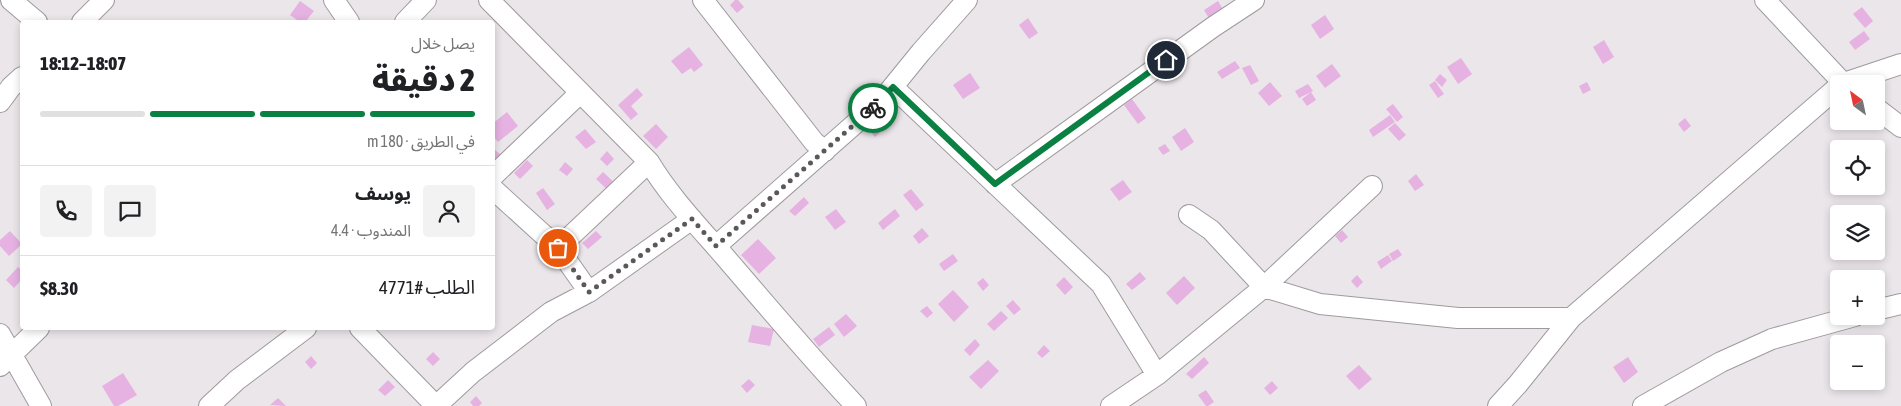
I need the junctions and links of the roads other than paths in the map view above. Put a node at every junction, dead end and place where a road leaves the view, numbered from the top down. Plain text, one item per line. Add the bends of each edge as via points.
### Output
1 (11, 0) edge
2 (104, 0) edge
3 (334, 0) edge
4 (426, 0) edge
5 (489, 0) edge
6 (703, 0) edge
7 (967, 0) edge
8 (1254, 0) edge
9 (1765, 0) edge
10 (35, 20) edge
11 (84, 20) edge
12 (349, 20) edge
13 (407, 20) edge
14 (1901, 64) edge
15 (1834, 75) edge
16 (1869, 75) edge
17 (20, 79) edge
18 (893, 87) junction
19 (580, 93) junction
20 (1830, 94) edge
21 (0, 102) edge
22 (1885, 115) edge
23 (1901, 127) edge
24 (824, 151) junction
25 (649, 162) junction
26 (495, 174) edge
27 (995, 184) junction
28 (1372, 186) dead end
29 (495, 191) edge
30 (1190, 215) dead end
31 (692, 219) junction
32 (716, 246) junction
33 (558, 248) junction
34 (1264, 287) junction
35 (589, 292) junction
36 (1901, 304) edge
37 (1885, 308) edge
38 (1571, 318) junction
39 (1830, 323) edge
40 (37, 330) edge
41 (303, 330) edge
42 (362, 330) edge
43 (0, 334) edge
44 (6, 360) edge
45 (1157, 375) junction
46 (41, 406) edge
47 (209, 406) edge
48 (436, 406) edge
49 (856, 406) edge
50 (1111, 406) edge
51 (1498, 406) edge
52 (1643, 406) edge

1 - 10 street
2 - 11 street
3 - 12 street
4 - 13 street
5 - 19 street
6 - 24 street
7 - 18 street
8 - 27 street
9 - 15 street
14 - 16 street
17 - 21 street
18 - 24 street
18 - 27 street
19 - 25 street
19 - 26 street
20 - 38 street
22 - 23 street
24 - 32 street
25 - 31 street
25 - 33 street
27 - 45 street via 1101,284
28 - 34 street
29 - 33 street
30 - 34 street via 1211,230
31 - 32 street
31 - 35 street
32 - 49 street
33 - 35 street
34 - 38 street via 1320,304 1418,314 1458,318
34 - 45 street
35 - 48 street via 551,312 473,372
36 - 37 street
38 - 51 street
39 - 52 street via 1772,339 1722,362
40 - 44 street
41 - 47 street via 237,380
42 - 48 street
43 - 44 street
44 - 46 street
45 - 50 street

